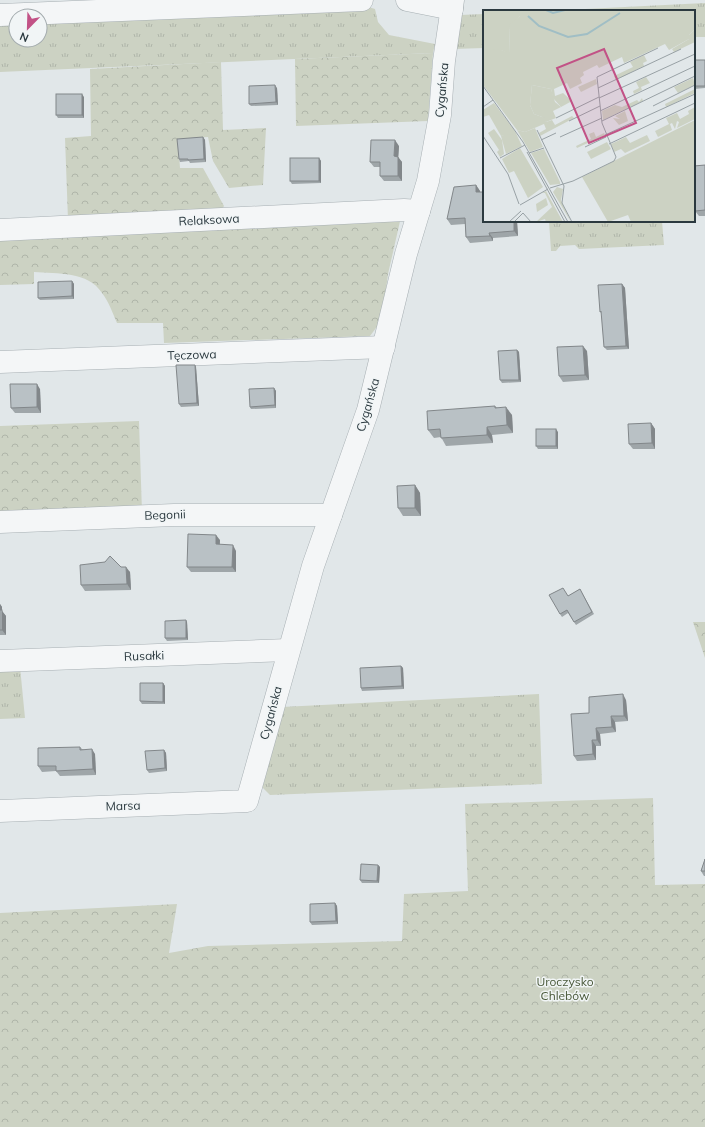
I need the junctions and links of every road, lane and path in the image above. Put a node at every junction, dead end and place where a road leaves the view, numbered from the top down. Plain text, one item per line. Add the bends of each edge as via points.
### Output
1 (362, 0) edge
2 (407, 0) edge
3 (453, 5) edge
4 (0, 15) edge
5 (419, 211) junction
6 (0, 230) edge
7 (384, 347) junction
8 (0, 362) edge
9 (331, 515) junction
10 (0, 522) edge
11 (288, 650) junction
12 (0, 661) edge
13 (247, 801) joint
14 (0, 812) edge

1 - 4 street
2 - 3 street
3 - 5 street, Cygańska via 444,61 440,115 428,181
5 - 6 street, Relaksowa via 396,210
5 - 7 street, Cygańska
7 - 8 street, Tęczowa
7 - 9 street, Cygańska via 368,410
9 - 10 street, Begonii via 174,515
9 - 11 street, Cygańska
11 - 12 street, Rusałki
11 - 13 street, Cygańska
13 - 14 street, Marsa

